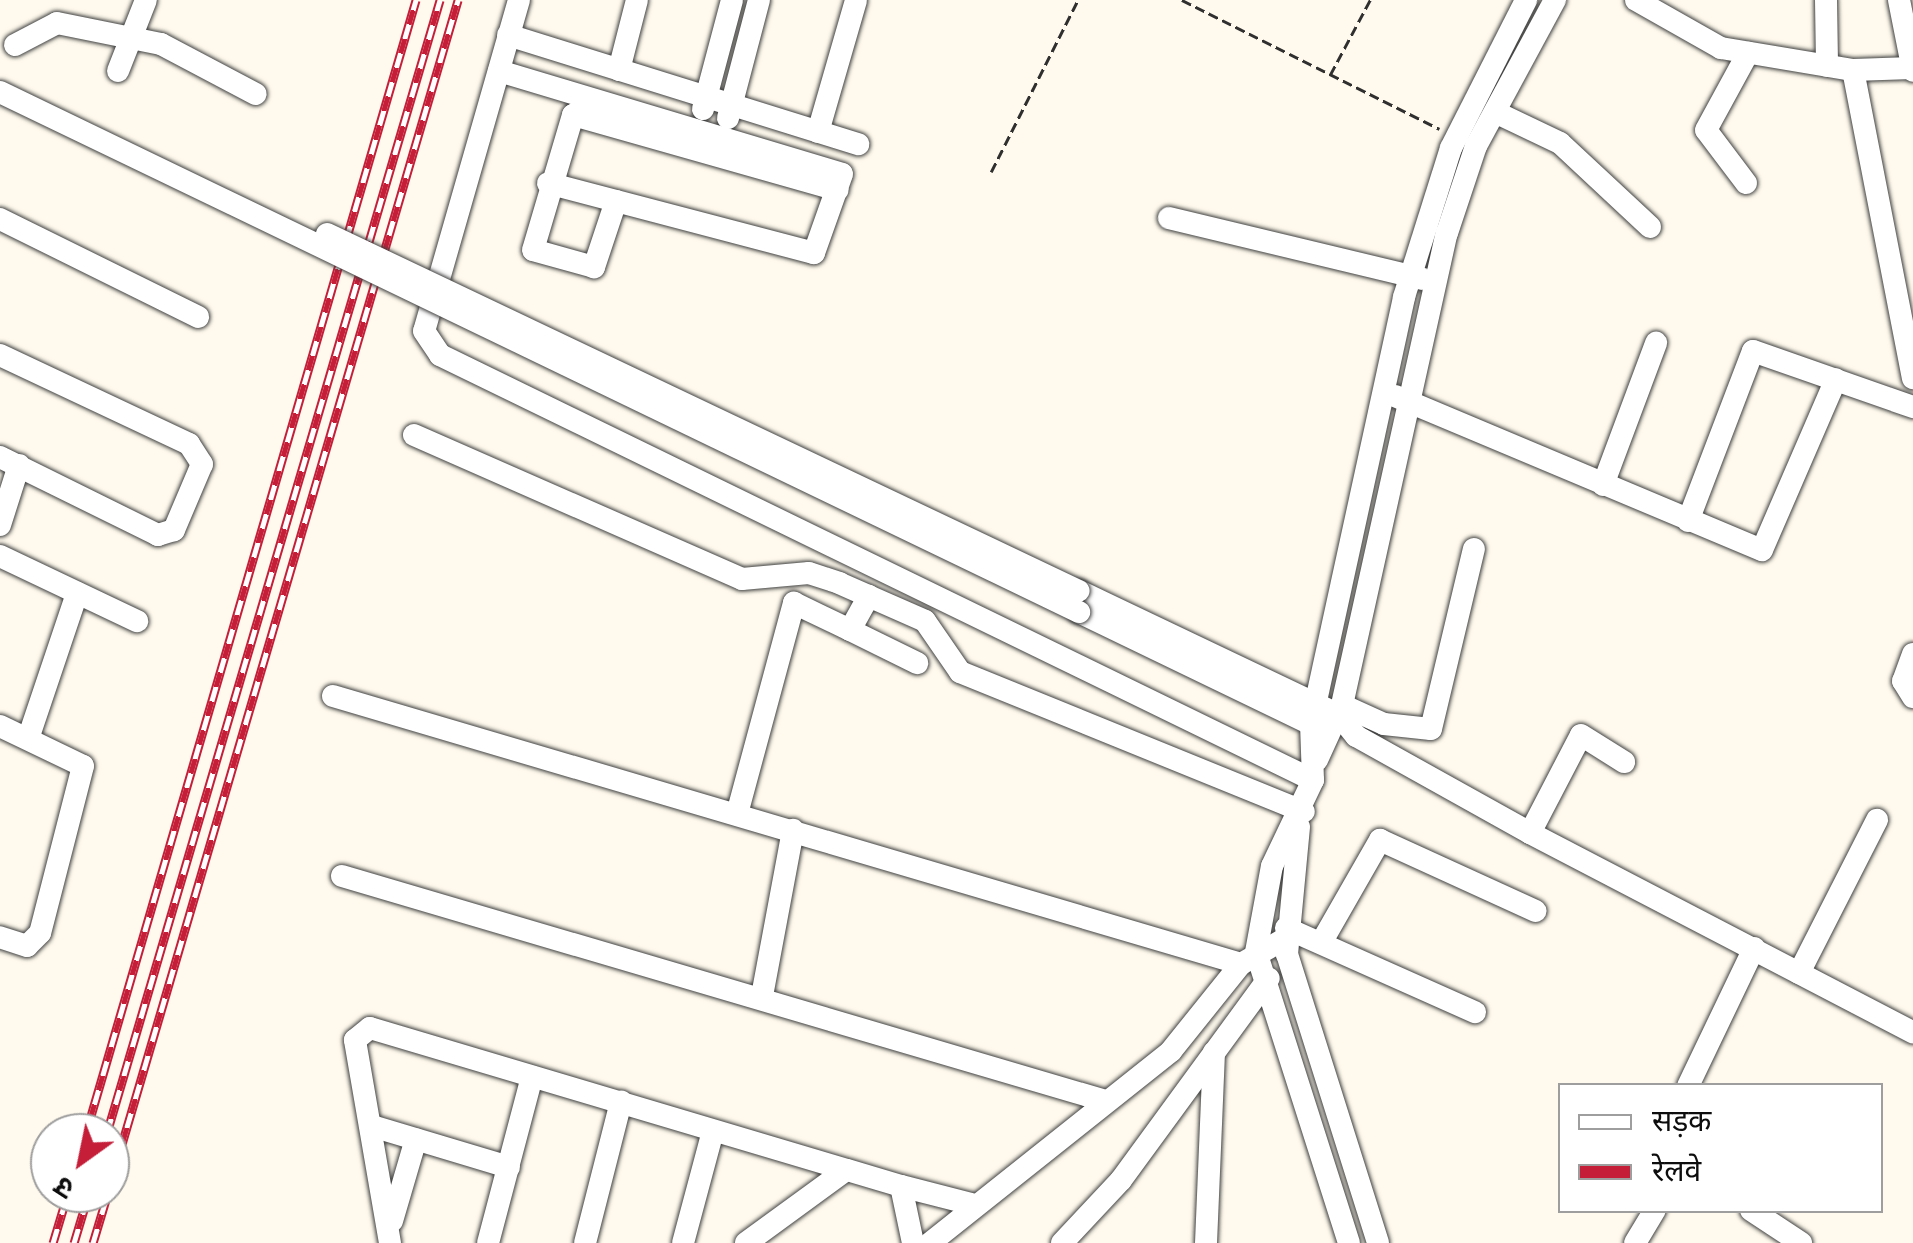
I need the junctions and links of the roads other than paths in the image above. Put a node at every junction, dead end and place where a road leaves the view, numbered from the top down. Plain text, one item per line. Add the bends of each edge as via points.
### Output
1 (146, 0) edge
2 (519, 0) edge
3 (637, 0) edge
4 (732, 0) edge
5 (759, 0) edge
6 (856, 0) edge
7 (1526, 0) edge
8 (1556, 0) edge
9 (1636, 0) edge
10 (1826, 0) edge
11 (1900, 0) edge
12 (508, 35) junction
13 (130, 39) junction
14 (15, 45) dead end
15 (1748, 52) junction
16 (1827, 66) junction
17 (613, 68) junction
18 (1913, 69) edge
19 (118, 70) dead end
20 (499, 70) junction
21 (1853, 70) junction
22 (0, 76) edge
23 (0, 92) edge
24 (256, 94) dead end
25 (706, 97) junction
26 (731, 104) junction
27 (596, 110) junction
28 (1495, 112) junction
29 (699, 127) junction
30 (818, 132) junction
31 (724, 134) junction
32 (858, 144) dead end
33 (548, 183) junction
34 (1746, 183) dead end
35 (838, 190) junction
36 (616, 201) junction
37 (1168, 218) dead end
38 (0, 219) edge
39 (1650, 227) dead end
40 (1411, 276) junction
41 (1434, 282) junction
42 (198, 317) dead end
43 (1656, 343) dead end
44 (0, 355) edge
45 (1913, 378) edge
46 (1836, 379) junction
47 (1380, 390) junction
48 (1405, 401) junction
49 (1913, 407) edge
50 (414, 435) dead end
51 (10, 461) edge
52 (1603, 485) junction
53 (1688, 520) junction
54 (0, 525) edge
55 (1474, 549) dead end
56 (0, 556) edge
57 (889, 574) junction
58 (76, 593) junction
59 (873, 598) junction
60 (1079, 601) junction
61 (137, 621) dead end
62 (850, 630) junction
63 (1913, 654) edge
64 (917, 663) dead end
65 (333, 696) dead end
66 (1913, 698) edge
67 (1343, 720) junction
68 (9, 736) edge
69 (1624, 762) dead end
70 (1315, 770) junction
71 (737, 814) junction
72 (1302, 818) junction
73 (1877, 820) dead end
74 (793, 830) junction
75 (1530, 833) junction
76 (342, 876) dead end
77 (1536, 912) dead end
78 (0, 937) edge
79 (1286, 940) junction
80 (1322, 944) junction
81 (1750, 956) junction
82 (1248, 958) junction
83 (1800, 973) junction
84 (1262, 986) junction
85 (762, 996) junction
86 (1475, 1012) dead end
87 (1913, 1032) edge
88 (1214, 1051) junction
89 (532, 1077) junction
90 (1689, 1083) edge
91 (1102, 1100) junction
92 (621, 1102) junction
93 (372, 1126) junction
94 (713, 1130) junction
95 (416, 1139) junction
96 (509, 1167) junction
97 (846, 1170) junction
98 (901, 1186) junction
99 (971, 1204) junction
100 (1653, 1213) edge
101 (1756, 1213) edge
102 (390, 1236) edge
103 (488, 1243) edge
104 (585, 1243) edge
105 (683, 1243) edge
106 (746, 1243) edge
107 (913, 1243) edge
108 (930, 1243) edge
109 (1062, 1243) edge
110 (1206, 1243) edge
111 (1349, 1243) edge
112 (1378, 1243) edge
113 (1635, 1243) edge
114 (1801, 1243) edge

1 - 13 street
2 - 12 street
3 - 17 street
4 - 25 street
5 - 26 street
6 - 30 street
7 - 40 street via 1457,136
8 - 28 street
9 - 15 street via 1698,40
10 - 16 street
11 - 18 street
12 - 17 street
12 - 20 street
13 - 14 street via 57,22
13 - 19 street
13 - 24 street via 160,44
15 - 16 street
15 - 34 street via 1706,130
16 - 21 street
17 - 25 street
17 - 27 street
18 - 21 street
20 - 27 street
20 - 57 street via 424,331 432,345 559,417
21 - 45 street
22 - 60 street, bridge
23 - 60 street, bridge
25 - 26 street
25 - 29 street
26 - 30 street
26 - 31 street
27 - 29 street
27 - 33 street via 570,116
27 - 35 street
28 - 39 street via 1560,142
28 - 41 street via 1470,158
29 - 31 street
30 - 32 street
31 - 35 street via 838,167
33 - 36 street
33 - 36 street via 531,246 538,256 594,267
35 - 36 street via 814,253
37 - 40 street
38 - 42 street
40 - 41 street
40 - 47 street
41 - 48 street
43 - 52 street
44 - 51 street via 189,444 202,464 166,535
46 - 49 street
46 - 53 street via 1767,548
46 - 53 street via 1750,354
47 - 48 street
47 - 67 street
48 - 52 street
48 - 67 street
50 - 59 street via 742,579 809,573
51 - 54 street
52 - 53 street
55 - 67 street via 1431,729
56 - 58 street
57 - 59 street
57 - 70 street
58 - 61 street
58 - 68 street
59 - 62 street
59 - 72 street via 925,621 960,672
60 - 67 street
62 - 64 street
62 - 71 street via 794,603
63 - 66 street via 1903,681
65 - 71 street
67 - 70 street
67 - 75 street
68 - 78 street via 83,766 40,934 27,946
69 - 75 street via 1581,734
70 - 72 street
71 - 74 street
72 - 79 street
72 - 82 street via 1272,866
73 - 83 street
74 - 82 street
74 - 85 street
75 - 81 street
76 - 85 street
77 - 80 street via 1380,840
79 - 80 street
79 - 82 street
79 - 84 street
79 - 112 street
80 - 86 street
81 - 83 street
81 - 90 street
82 - 84 street
82 - 91 street via 1171,1051
83 - 87 street
84 - 88 street
84 - 111 street
85 - 91 street
88 - 109 street via 1122,1180
88 - 110 street
89 - 92 street
89 - 93 street via 364,1029 354,1040
89 - 96 street
91 - 99 street
92 - 94 street
92 - 104 street
93 - 95 street
93 - 102 street
94 - 97 street
94 - 105 street
95 - 96 street
95 - 102 street
96 - 103 street
97 - 98 street
97 - 106 street
98 - 99 street
98 - 107 street
99 - 108 street
100 - 113 street
101 - 114 street

